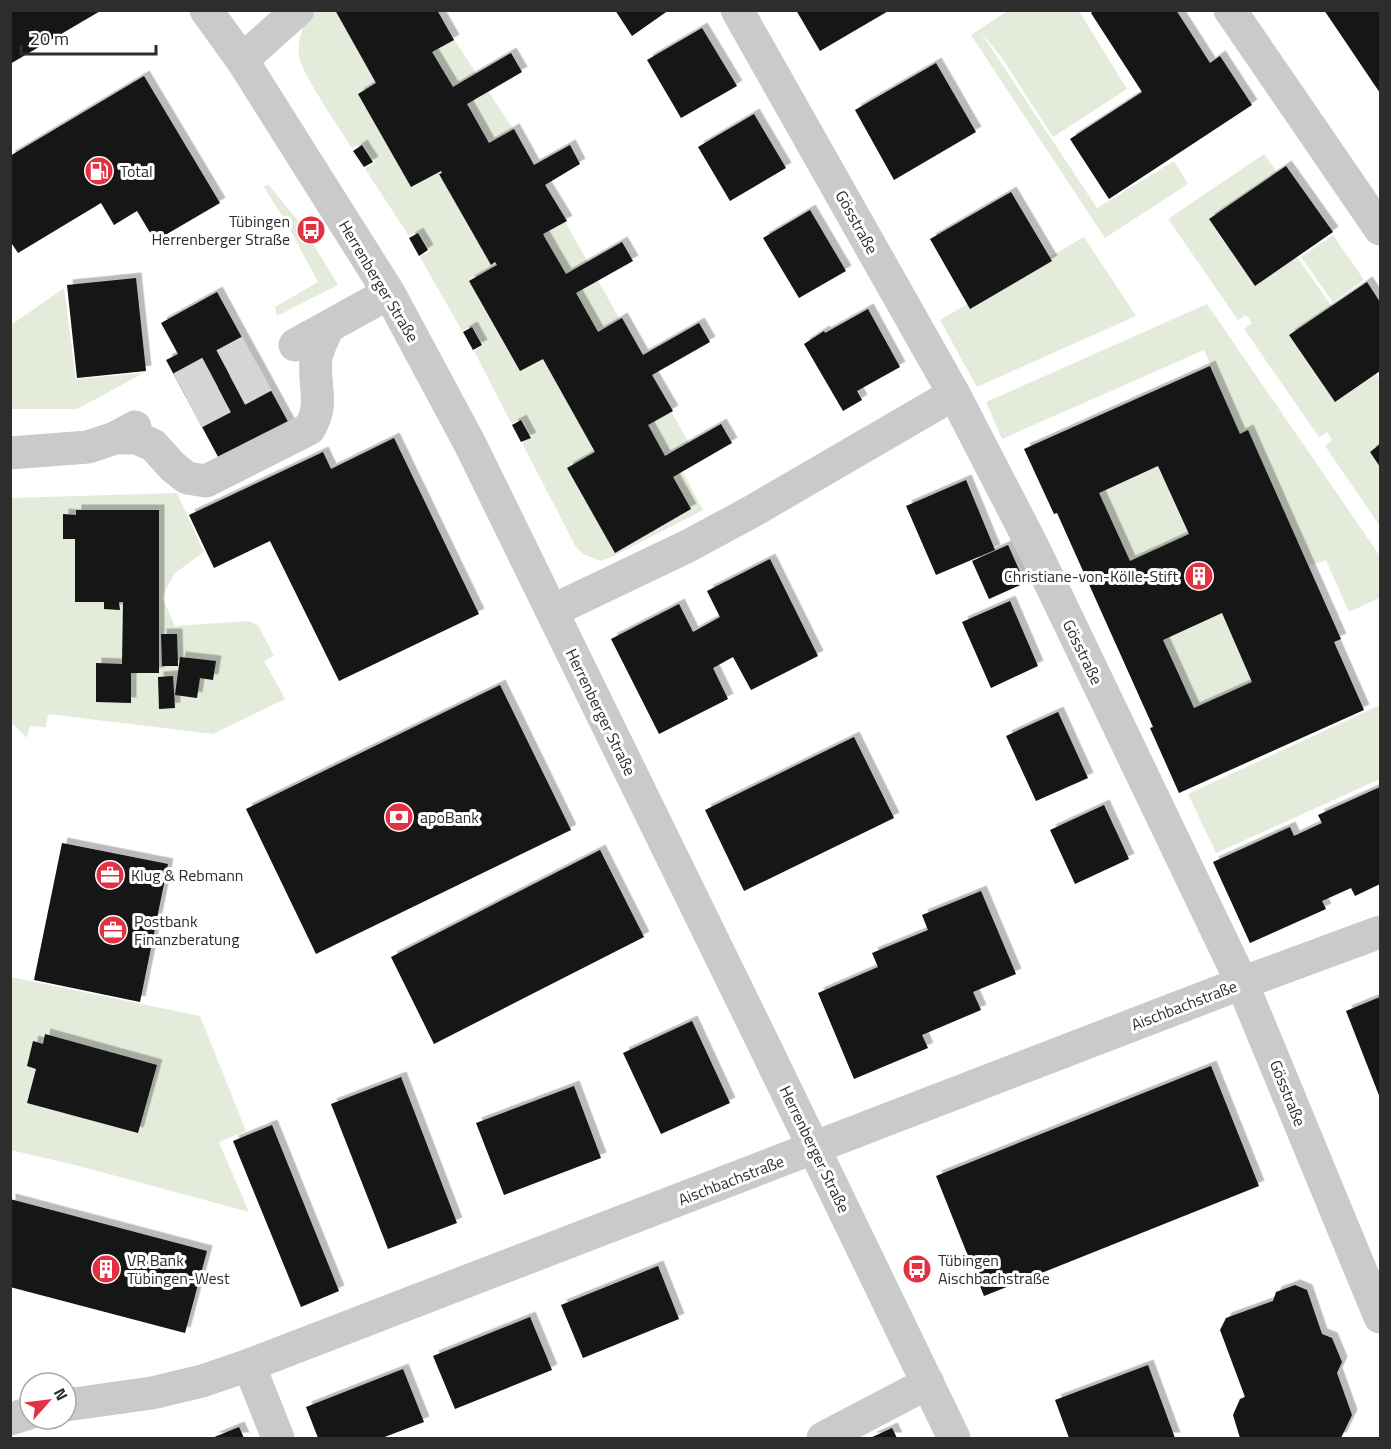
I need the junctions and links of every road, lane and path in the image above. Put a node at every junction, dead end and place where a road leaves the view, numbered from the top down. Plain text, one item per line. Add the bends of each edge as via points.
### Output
1 (298, 10) edge
2 (737, 10) edge
3 (1230, 10) edge
4 (215, 14) edge
5 (242, 60) junction
6 (1380, 229) edge
7 (389, 293) junction
8 (328, 327) junction
9 (295, 345) dead end
10 (954, 394) junction
11 (145, 422) dead end
12 (115, 438) junction
13 (10, 453) edge
14 (552, 611) junction
15 (1380, 932) edge
16 (1242, 983) junction
17 (814, 1148) junction
18 (1380, 1317) edge
19 (249, 1365) junction
20 (928, 1383) junction
21 (78, 1403) edge
22 (279, 1438) edge
23 (823, 1438) edge
24 (954, 1438) edge

1 - 5 street
2 - 10 street, Gösstraße
3 - 6 street
4 - 5 street, Herrenberger Straße
5 - 7 street, Herrenberger Straße
7 - 8 street
7 - 14 street, Herrenberger Straße via 470,444
8 - 9 street
8 - 12 street via 316,357 319,405 309,429 206,481 187,478 153,445 136,438
10 - 14 street via 751,512
10 - 16 street, Gösstraße via 1032,545
11 - 12 street
12 - 13 street via 88,447
14 - 17 street, Herrenberger Straße
15 - 16 street, Aischbachstraße
16 - 17 street, Aischbachstraße
16 - 18 street, Gösstraße
17 - 19 street, Aischbachstraße
17 - 20 street, Herrenberger Straße
19 - 21 street, Aischbachstraße via 152,1393
19 - 22 street
20 - 23 street
20 - 24 street, Herrenberger Straße

